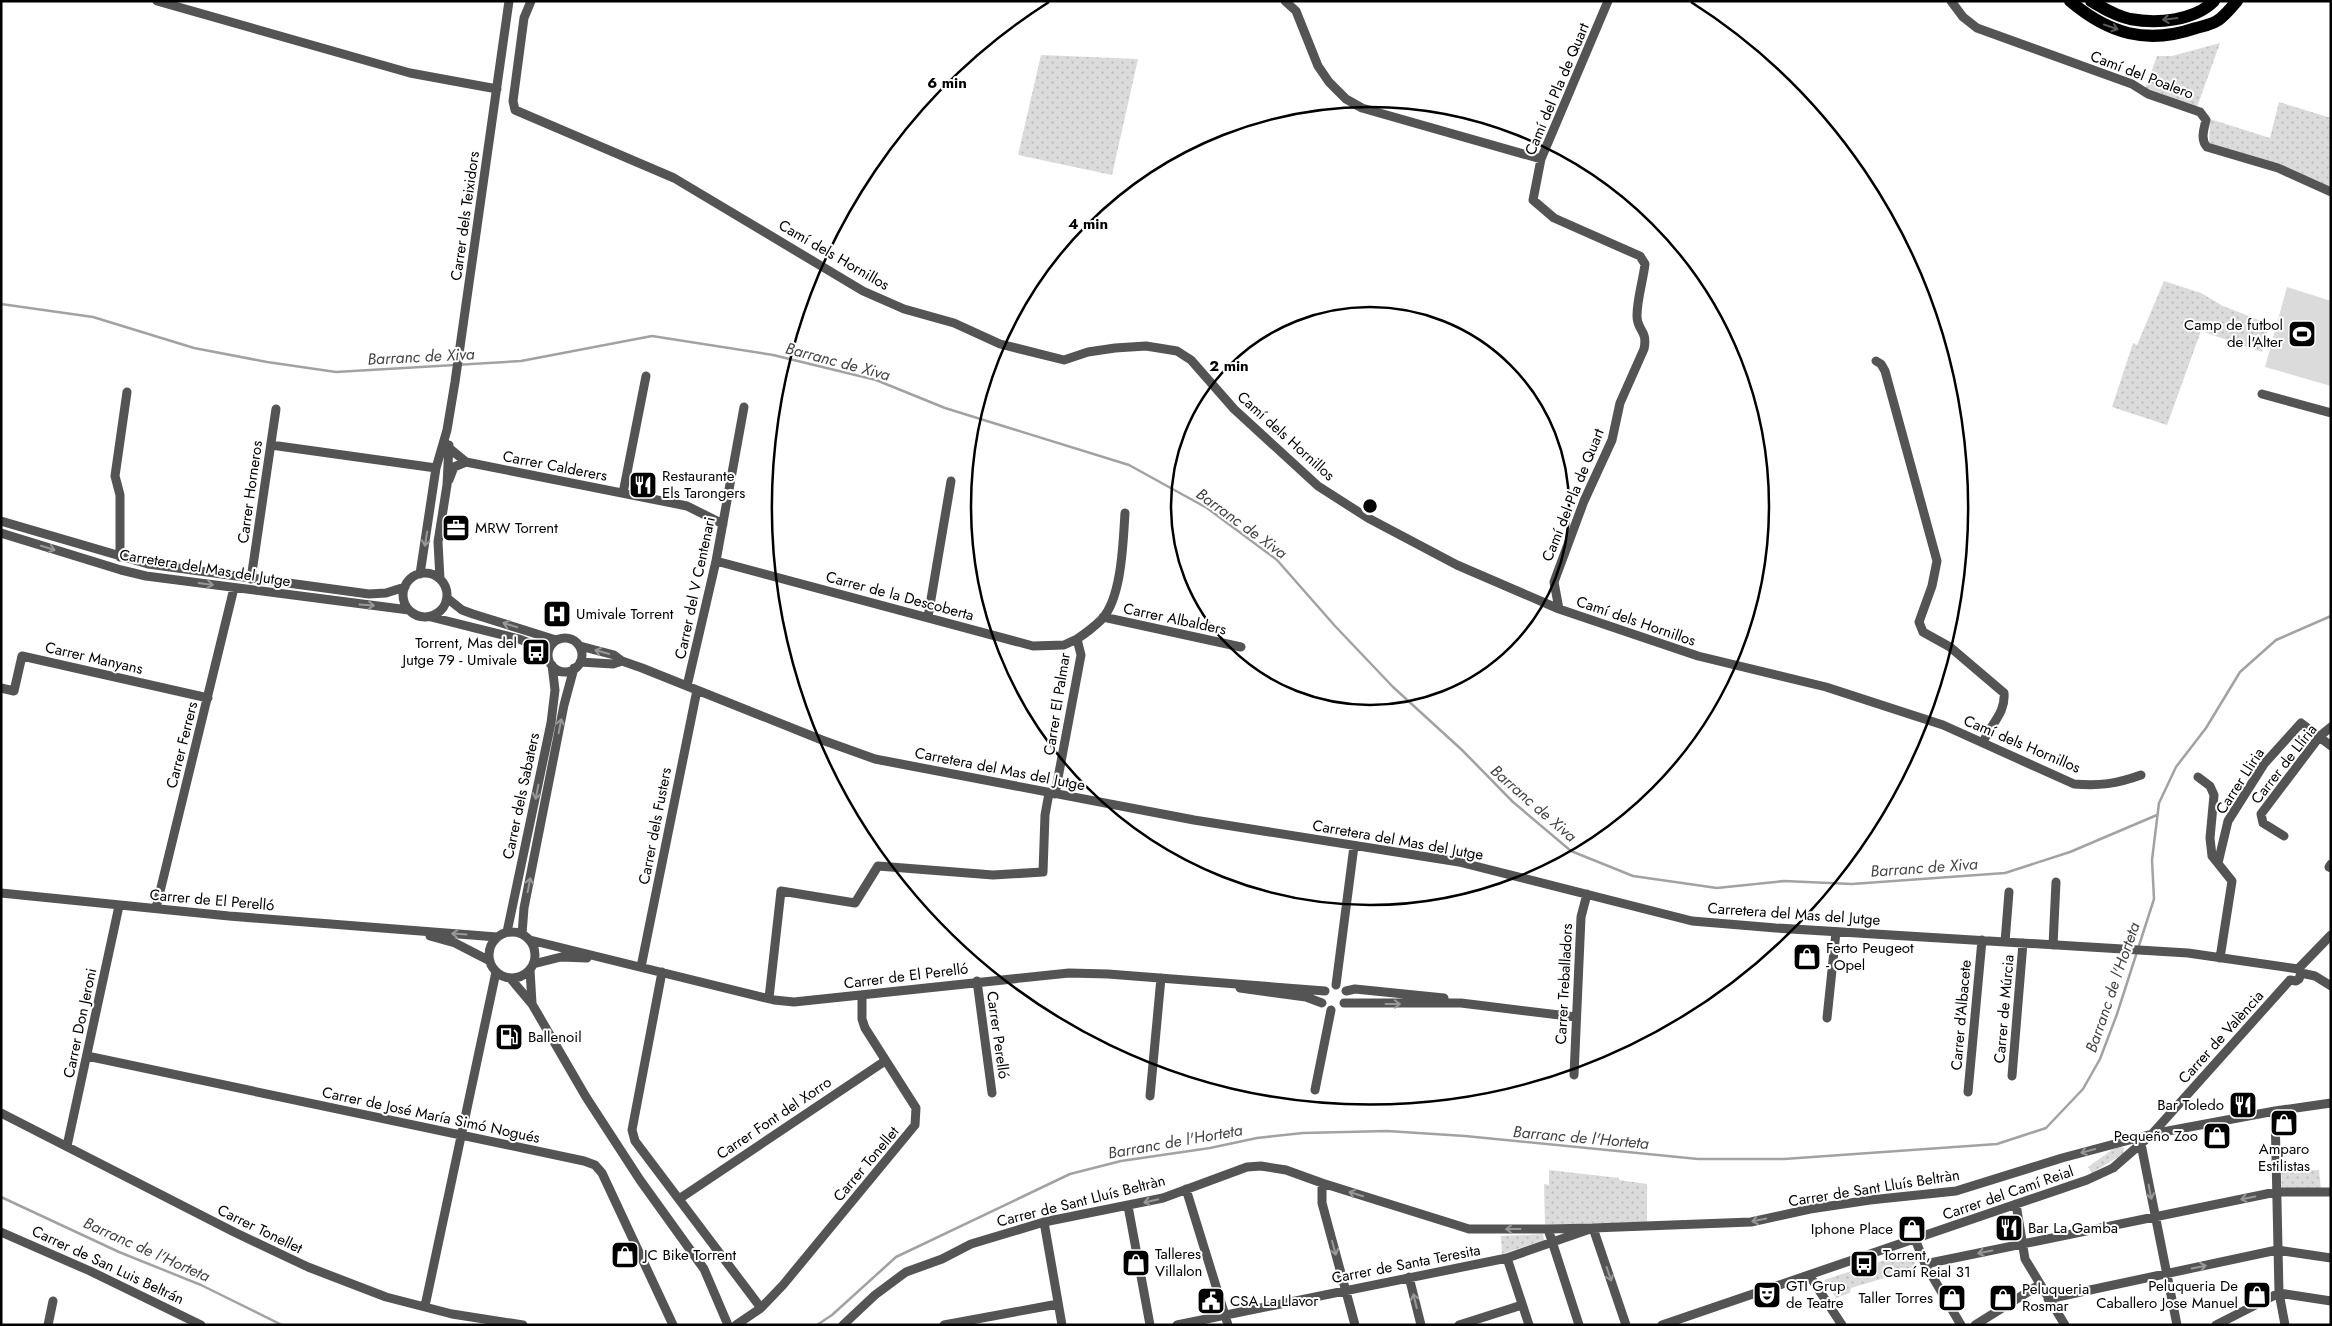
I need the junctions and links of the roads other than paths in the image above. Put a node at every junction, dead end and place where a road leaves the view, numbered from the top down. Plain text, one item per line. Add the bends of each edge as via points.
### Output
1 (157, 1) edge
2 (531, 1) edge
3 (1285, 1) edge
4 (1608, 1) edge
5 (1951, 1) edge
6 (2070, 1) edge
7 (2091, 1) edge
8 (2214, 1) edge
9 (2237, 1) edge
10 (510, 3) edge
11 (497, 89) junction
12 (1541, 159) junction
13 (2331, 192) edge
14 (1876, 361) dead end
15 (646, 376) dead end
16 (127, 392) dead end
17 (2262, 394) dead end
18 (744, 407) dead end
19 (276, 409) dead end
20 (2331, 413) edge
21 (447, 430) junction
22 (271, 445) junction
23 (449, 448) junction
24 (466, 462) junction
25 (436, 468) junction
26 (951, 481) dead end
27 (447, 485) junction
28 (623, 493) junction
29 (1125, 514) dead end
30 (1, 521) edge
31 (723, 524) junction
32 (1, 533) edge
33 (120, 557) junction
34 (716, 561) junction
35 (420, 574) junction
36 (251, 579) junction
37 (440, 579) junction
38 (405, 586) junction
39 (234, 588) junction
40 (447, 598) junction
41 (1559, 609) junction
42 (409, 610) junction
43 (431, 617) junction
44 (928, 617) junction
45 (1103, 618) junction
46 (1078, 639) junction
47 (556, 640) junction
48 (580, 646) junction
49 (1242, 647) dead end
50 (548, 656) junction
51 (622, 661) junction
52 (552, 665) junction
53 (577, 665) junction
54 (687, 686) junction
55 (1, 688) edge
56 (697, 690) junction
57 (208, 698) junction
58 (2331, 727) edge
59 (2320, 736) junction
60 (1983, 743) junction
61 (2331, 746) edge
62 (2141, 775) dead end
63 (2198, 777) dead end
64 (1052, 794) junction
65 (2284, 836) dead end
66 (1354, 846) junction
67 (2218, 864) junction
68 (2056, 882) dead end
69 (2009, 892) dead end
70 (1, 893) edge
71 (1587, 894) junction
72 (119, 906) junction
73 (156, 908) junction
74 (420, 932) junction
75 (506, 932) junction
76 (1836, 932) junction
77 (522, 934) junction
78 (2331, 934) edge
79 (497, 937) junction
80 (530, 940) junction
81 (1982, 940) junction
82 (2005, 942) junction
83 (2023, 943) junction
84 (2053, 945) junction
85 (602, 958) junction
86 (2220, 958) junction
87 (490, 961) junction
88 (532, 967) junction
89 (641, 967) junction
90 (2297, 970) junction
91 (496, 972) junction
92 (662, 972) junction
93 (510, 978) junction
94 (1161, 978) junction
95 (977, 981) junction
96 (1218, 982) junction
97 (1336, 985) junction
98 (2331, 986) edge
99 (1324, 990) junction
100 (1346, 991) junction
101 (862, 995) junction
102 (769, 998) junction
103 (1322, 1003) junction
104 (1344, 1003) junction
105 (1461, 1003) junction
106 (532, 1004) junction
107 (1331, 1010) junction
108 (1576, 1017) junction
109 (1827, 1018) dead end
110 (87, 1056) junction
111 (885, 1061) junction
112 (1574, 1075) dead end
113 (2012, 1076) dead end
114 (1315, 1090) dead end
115 (1968, 1092) dead end
116 (992, 1093) dead end
117 (1150, 1096) dead end
118 (2331, 1103) edge
119 (2275, 1111) junction
120 (1, 1113) edge
121 (2152, 1134) junction
122 (460, 1136) junction
123 (2141, 1144) junction
124 (67, 1146) junction
125 (1322, 1183) junction
126 (1186, 1189) junction
127 (2276, 1192) junction
128 (2331, 1192) edge
129 (679, 1199) junction
130 (2016, 1204) junction
131 (1128, 1206) junction
132 (2155, 1217) junction
133 (1044, 1222) junction
134 (1593, 1228) junction
135 (1548, 1229) junction
136 (1, 1232) edge
137 (1914, 1239) junction
138 (1551, 1242) junction
139 (2022, 1244) junction
140 (2277, 1250) junction
141 (1507, 1258) junction
142 (2331, 1258) edge
143 (1925, 1264) junction
144 (2166, 1274) junction
145 (1809, 1275) junction
146 (1409, 1278) junction
147 (2039, 1285) junction
148 (1346, 1290) junction
149 (2279, 1293) junction
150 (2048, 1299) junction
151 (53, 1301) dead end
152 (2331, 1301) edge
153 (1058, 1304) junction
154 (1522, 1305) junction
155 (425, 1306) junction
156 (761, 1308) junction
157 (1225, 1315) junction
158 (1690, 1316) junction
159 (727, 1322) edge
160 (48, 1325) edge
161 (202, 1325) edge
162 (523, 1325) edge
163 (673, 1325) edge
164 (736, 1325) edge
165 (843, 1325) edge
166 (944, 1325) edge
167 (1062, 1325) edge
168 (1150, 1325) edge
169 (1177, 1325) edge
170 (1228, 1325) edge
171 (1355, 1325) edge
172 (1421, 1325) edge
173 (1459, 1325) edge
174 (1529, 1325) edge
175 (1578, 1325) edge
176 (1626, 1325) edge
177 (1662, 1325) edge
178 (1696, 1325) edge
179 (1842, 1325) edge
180 (1961, 1325) edge
181 (1975, 1325) edge
182 (2065, 1325) edge
183 (2177, 1325) edge
184 (2216, 1325) edge
185 (2285, 1325) edge

1 - 11 street via 410,72
2 - 41 street, Camí dels Hornillos via 524,18 513,102 515,110 674,178 863,291 904,309 954,323 1000,344 1064,360 1116,348 1146,346 1177,351 1318,486 1368,518 1457,565
3 - 12 street via 1296,11 1318,66 1346,99 1362,108
4 - 12 street, Camí del Pla de Quart
5 - 13 street, Camí del Poalero via 1963,18 1987,32 2200,112 2206,120 2203,138 2207,147 2278,168
6 -> 9 highway via 2103,25 2152,38 2176,35 2220,20
8 -> 7 highway via 2187,18 2160,21 2130,19
10 - 11 street, Carrer dels Teixidors
11 - 21 street, Carrer dels Teixidors
12 - 41 street, Camí del Pla de Quart via 1533,200 1554,218 1631,251 1645,264 1637,315 1638,324 1646,336 1644,349 1620,403 1612,440 1584,501 1554,582
14 - 60 street via 1885,370 1937,561 1919,622 1923,632 1950,647 2004,693 2002,711 1987,731
15 - 28 street
16 - 33 street via 115,476 120,495
17 - 20 street
18 - 31 street, Carrer del V Centenari
19 - 22 street, Carrer Horneros
21 - 23 street, Carrer dels Teixidors
21 - 25 street, Carrer dels Teixidors
22 - 25 street
22 - 36 street, Carrer Horneros
23 - 24 street, Carrer Calderers
23 - 27 street, Carrer dels Teixidors
24 - 27 street via 454,467
24 - 28 street, Carrer Calderers
25 -> 35 street, Carrer dels Teixidors
26 - 44 street
27 - 37 street, Carrer dels Teixidors via 438,542
28 - 31 street, Carrer Calderers via 687,506
29 - 45 street, Carrer El Palmar via 1116,589
30 - 33 street, Carretera del Mas del Jutge
31 - 34 street, Carrer del V Centenari
32 -> 39 street, Carretera del Mas del Jutge via 121,570
33 - 36 street, Carretera del Mas del Jutge
34 - 44 street, Carrer de la Descoberta
34 - 54 street, Carrer del V Centenari
35 - 37 street via 431,574
35 - 38 street
36 - 38 street, Carretera del Mas del Jutge via 369,594 386,593
37 - 40 street via 446,587
38 - 42 street via 404,599
39 -> 42 street, Carretera del Mas del Jutge
39 - 57 street, Carrer Ferrers
40 - 43 street via 444,606
47 -> 40 street via 462,610
41 - 60 street, Camí dels Hornillos via 1698,656 1826,687 1943,725
42 - 43 street via 419,616
43 - 50 street via 519,639
44 - 46 street, Carrer de la Descoberta via 1033,646 1053,647
45 - 46 street, Carrer El Palmar
45 - 49 street, Carrer Albalders
46 - 64 street, Carrer El Palmar via 1081,655
47 - 48 street via 570,639
47 - 50 street
51 -> 48 street, Carretera del Mas del Jutge via 614,655
48 - 53 street via 582,651
50 - 52 street
51 - 53 street, Carretera del Mas del Jutge
51 - 54 street, Carretera del Mas del Jutge
52 - 53 street via 561,671
52 -> 75 street, Carrer dels Sabaters via 555,690 550,723
77 -> 53 street, Carrer dels Sabaters via 548,784 567,693
54 - 56 street, Carretera del Mas del Jutge
55 - 57 street, Carrer Manyans via 14,691 22,656
56 - 64 street, Carretera del Mas del Jutge via 874,759
56 - 89 street, Carrer dels Fusters
57 - 73 street, Carrer Ferrers
58 - 59 street, Carrer de Llíria
59 - 61 street
59 - 65 street, Carrer de Llíria via 2261,814 2263,823
59 - 67 street, Carrer Lliria via 2302,722 2264,764 2228,821
60 - 62 street, Camí dels Hornillos via 2074,784 2117,784
63 - 67 street via 2210,786 2214,795 2210,838 2212,856
64 - 66 street, Carretera del Mas del Jutge
64 - 102 street, Carrer El Palmar via 1045,815 1043,872 992,875 878,866 855,902 780,891
66 - 71 street, Carretera del Mas del Jutge via 1459,862
66 - 97 street
67 - 86 street via 2232,881
68 - 84 street
69 - 82 street
70 - 72 street, Carrer de El Perelló
71 - 76 street, Carretera del Mas del Jutge via 1692,921
71 - 108 street, Carrer Treballadors via 1581,917
72 - 73 street, Carrer de El Perelló
72 - 110 street, Carrer Don Jeroni
73 - 74 street, Carrer de El Perelló
79 -> 74 street, Carrer de El Perelló
74 - 87 street, Carrer de El Perelló via 454,943
75 - 77 street
75 - 79 street
76 - 81 street, Carretera del Mas del Jutge
76 - 109 street
77 - 80 street
78 - 90 street
79 - 87 street via 490,948
80 - 85 street, Carrer de El Perelló
80 - 88 street via 535,952
81 - 82 street, Carretera del Mas del Jutge
81 - 115 street, Carrer d'Albacete
82 - 83 street, Carretera del Mas del Jutge
83 - 84 street, Carretera del Mas del Jutge
83 - 113 street, Carrer de Múrcia
84 - 86 street, Carretera del Mas del Jutge
85 - 88 street, Carrer de El Perelló via 561,957
85 - 89 street, Carrer de El Perelló
86 - 90 street, Carretera del Mas del Jutge
87 - 91 street
88 - 93 street via 524,975
88 - 106 street
89 - 92 street, Carrer de El Perelló
90 - 98 street, Carretera del Mas del Jutge
90 - 121 street, Carrer de València via 2298,980 2290,980
91 - 93 street
91 - 122 street
92 - 102 street, Carrer de El Perelló
92 - 129 street via 632,1130 636,1141
93 - 106 street
94 - 95 street, Carrer de El Perelló via 1069,973
94 - 96 street, Carrer de El Perelló
94 - 117 street
95 - 101 street, Carrer de El Perelló
95 - 116 street, Carrer Perelló
96 - 99 street, Carrer de El Perelló
96 - 103 street, Carrer de El Perelló via 1258,992 1306,997
97 - 99 street
97 - 100 street
99 - 103 street
100 - 104 street
100 - 105 street via 1447,998
101 - 102 street, Carrer de El Perelló via 794,1002
101 - 111 street, Carrer Tonellet via 862,1019
103 - 107 street
104 -> 105 street
104 - 107 street
105 - 108 street
106 - 159 street via 591,1105 704,1269
107 - 114 street
108 - 112 street, Carrer Treballadors
110 - 122 street, Carrer de José María Simó Nogués
110 - 124 street, Carrer Don Jeroni
111 - 129 street, Carrer Font del Xorro
111 - 156 street, Carrer Tonellet via 916,1108 915,1126
118 - 119 street, Carrer de Sant Lluís Beltràn
119 - 121 street, Carrer de Sant Lluís Beltràn
119 - 127 street
120 - 124 street, Carrer Tonellet
121 - 123 street, Carrer del Camí Reial
121 -> 134 street, Carrer de Sant Lluís Beltràn via 1956,1191 1810,1209 1751,1222
122 - 155 street
122 - 163 street, Carrer de José María Simó Nogués via 595,1165 602,1173
123 - 130 street, Carrer del Camí Reial via 2113,1168
123 -> 132 street
124 - 155 street, Carrer Tonellet via 308,1267 386,1297
125 - 126 street, Carrer de Sant Lluís Beltràn via 1286,1170 1261,1166 1238,1169
135 -> 125 street, Carrer de Sant Lluís Beltràn via 1469,1229
125 -> 148 street via 1322,1203
126 -> 131 street, Carrer de Sant Lluís Beltràn
126 - 157 street
127 - 128 street
127 -> 132 street
127 - 140 street
129 - 156 street
130 - 137 street, Carrer del Camí Reial
130 - 139 street
131 - 133 street, Carrer de Sant Lluís Beltràn
131 - 168 street
132 - 139 street
132 - 144 street
133 - 153 street
133 - 165 street, Carrer de Sant Lluís Beltràn via 985,1239 906,1272
134 - 135 street, Carrer de Sant Lluís Beltràn
134 - 138 street, Carrer de Sant Lluís Beltràn
134 -> 176 street
135 - 138 street
136 - 161 street, Carrer de San Luis Beltrán
137 - 143 street
137 - 145 street, Carrer del Camí Reial
138 - 141 street, Carrer de Santa Teresita
138 - 175 street
139 -> 143 street
139 - 147 street via 2025,1259
140 - 142 street
144 -> 140 street
140 - 149 street
141 - 146 street, Carrer de Santa Teresita
141 - 154 street
143 - 180 street
144 - 150 street
144 - 183 street
145 - 158 street, Carrer del Camí Reial
145 - 179 street
146 - 148 street, Carrer de Santa Teresita
172 -> 146 street
147 - 150 street
147 - 181 street
148 - 157 street, Carrer de Santa Teresita
148 - 171 street
149 - 152 street
149 - 184 street
149 - 185 street
150 - 182 street
151 - 160 street
153 - 166 street
153 - 167 street
154 - 173 street
154 - 174 street
155 - 162 street, Carrer Tonellet via 452,1314
156 - 164 street, Carrer Tonellet
157 - 169 street, Carrer de Santa Teresita
157 - 170 street
158 - 177 street, Carrer del Camí Reial
158 - 178 street

